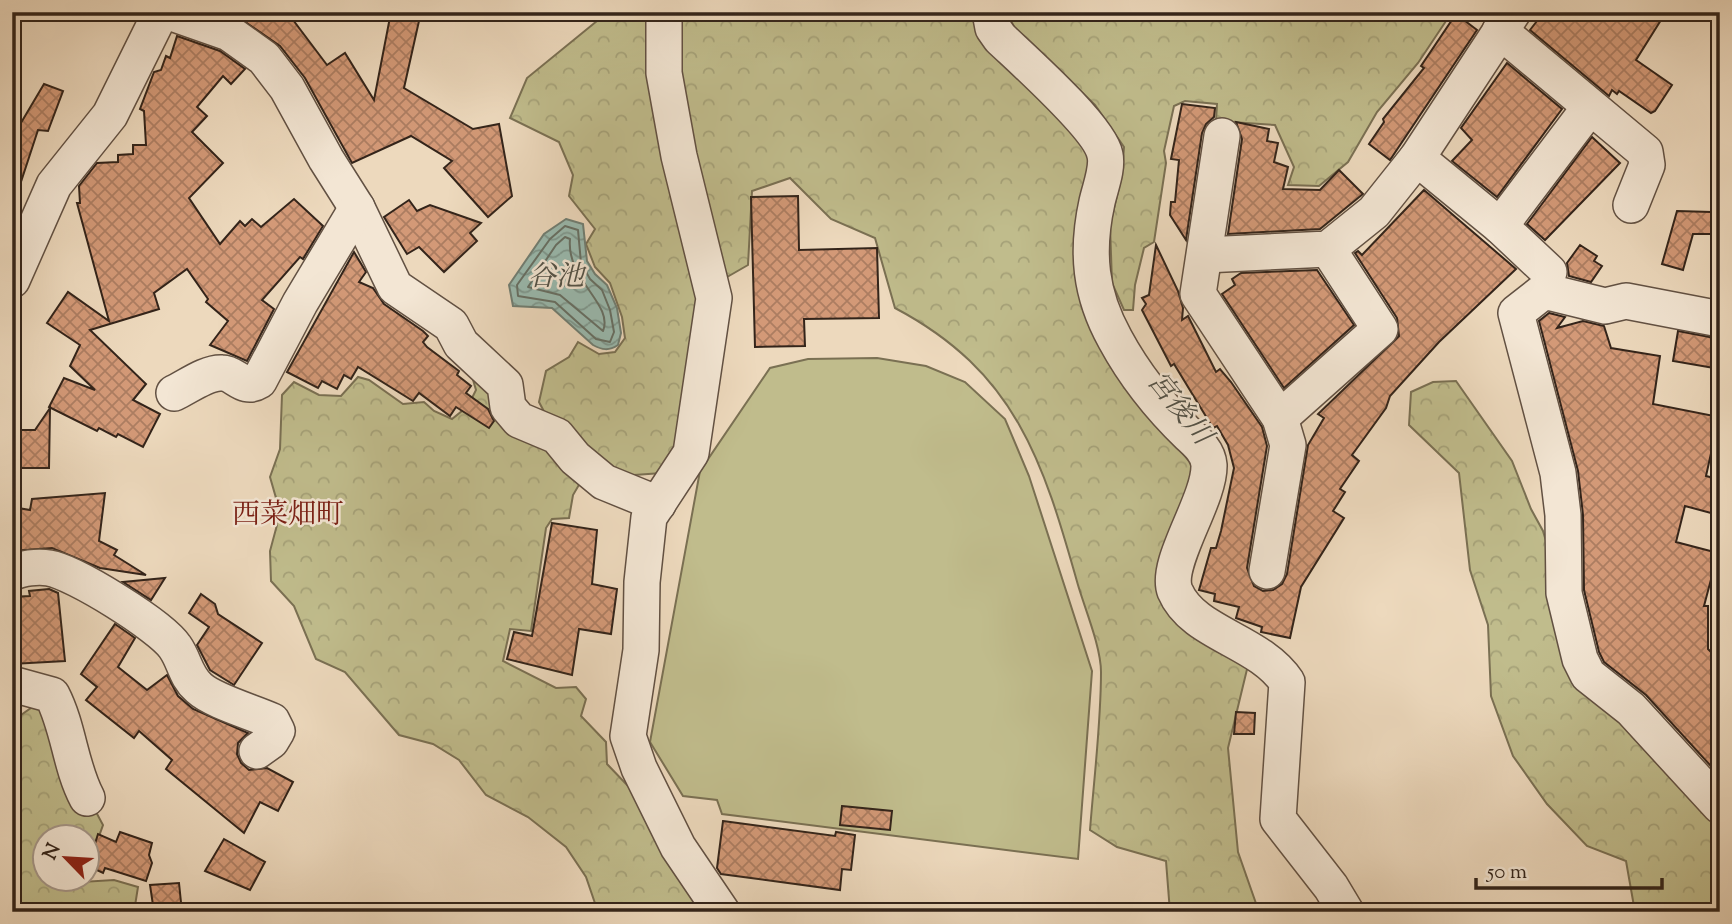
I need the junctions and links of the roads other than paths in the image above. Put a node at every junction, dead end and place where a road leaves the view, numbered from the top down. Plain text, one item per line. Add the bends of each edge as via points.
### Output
1 (160, 12) edge
2 (169, 12) edge
3 (664, 12) edge
4 (990, 12) edge
5 (1506, 22) edge
6 (1590, 107) junction
7 (1222, 136) dead end
8 (1417, 158) junction
9 (1631, 205) dead end
10 (357, 208) junction
11 (1500, 226) junction
12 (1328, 249) junction
13 (1205, 255) junction
14 (1549, 272) dead end
15 (12, 280) edge
16 (1720, 319) edge
17 (174, 393) dead end
18 (1280, 418) junction
19 (657, 504) junction
20 (1267, 571) dead end
21 (12, 573) edge
22 (12, 684) edge
23 (257, 751) dead end
24 (87, 799) dead end
25 (1720, 806) edge
26 (722, 912) edge
27 (1346, 912) edge

1 - 15 street via 110,115 54,185
2 - 10 street via 229,33 264,58 287,88
3 - 19 street via 664,73 676,144 714,298 691,453
4 - 27 street via 1000,38 1068,103 1103,149 1105,165 1090,240 1095,294 1124,356 1162,409 1203,448 1209,464 1174,571 1174,588 1183,605 1205,624 1256,651 1276,666 1287,682 1278,819
5 - 6 street
5 - 8 street
6 - 9 street via 1645,152 1647,165
6 - 11 street
7 - 13 street
8 - 11 street
8 - 12 street via 1374,212
10 - 17 street via 259,381 240,383 228,373 218,372
10 - 19 street via 395,287 451,325 461,344 505,385 508,407 519,419 557,436 604,482
11 - 14 street
12 - 13 street
12 - 18 street via 1380,329
13 - 18 street via 1198,294
16 - 25 street via 1626,301 1605,306 1544,291 1516,313 1558,473 1564,593 1580,659 1588,675 1631,709
18 - 20 street via 1288,445
19 - 26 street via 649,517 641,650 628,736 678,847
21 - 23 street via 50,568 106,595 156,629 176,647 184,672 200,690 272,722 276,731 271,741
22 - 24 street via 52,695

